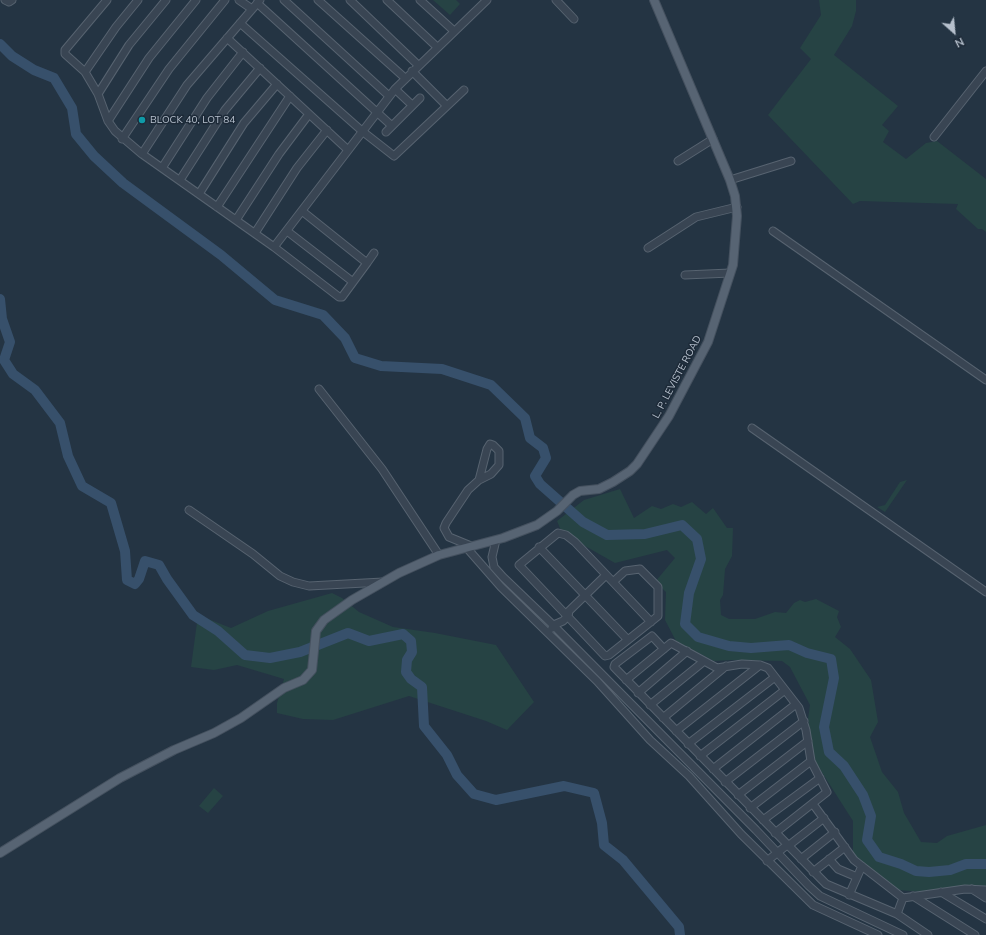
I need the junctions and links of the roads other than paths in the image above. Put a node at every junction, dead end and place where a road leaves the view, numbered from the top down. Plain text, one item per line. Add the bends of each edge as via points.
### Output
1 (5, 0) edge
2 (12, 0) edge
3 (107, 0) edge
4 (138, 0) edge
5 (166, 0) edge
6 (196, 0) edge
7 (225, 0) edge
8 (239, 0) edge
9 (284, 0) edge
10 (318, 0) edge
11 (350, 0) edge
12 (387, 0) edge
13 (420, 0) edge
14 (487, 0) edge
15 (556, 0) edge
16 (654, 0) edge
17 (258, 2) edge
18 (252, 9) junction
19 (574, 19) dead end
20 (240, 23) junction
21 (454, 31) junction
22 (227, 38) junction
23 (437, 47) junction
24 (242, 52) junction
25 (418, 65) junction
26 (260, 68) junction
27 (412, 71) junction
28 (986, 71) edge
29 (85, 72) junction
30 (405, 78) junction
31 (277, 84) junction
32 (395, 89) junction
33 (464, 90) dead end
34 (98, 94) junction
35 (290, 96) junction
36 (389, 96) junction
37 (420, 98) dead end
38 (412, 105) junction
39 (447, 106) junction
40 (376, 112) junction
41 (310, 114) junction
42 (108, 121) junction
43 (392, 126) junction
44 (327, 130) junction
45 (362, 132) junction
46 (386, 132) dead end
47 (934, 137) dead end
48 (122, 139) junction
49 (713, 139) junction
50 (348, 150) junction
51 (142, 154) junction
52 (678, 161) dead end
53 (790, 161) dead end
54 (162, 168) junction
55 (180, 180) junction
56 (730, 180) junction
57 (199, 194) junction
58 (217, 207) junction
59 (737, 207) junction
60 (302, 211) junction
61 (236, 220) junction
62 (287, 231) junction
63 (773, 231) dead end
64 (255, 234) junction
65 (274, 247) junction
66 (648, 248) dead end
67 (374, 252) dead end
68 (367, 263) junction
69 (730, 273) junction
70 (685, 275) dead end
71 (353, 282) junction
72 (986, 380) edge
73 (319, 389) dead end
74 (752, 428) dead end
75 (479, 480) junction
76 (189, 510) dead end
77 (496, 540) junction
78 (469, 546) junction
79 (539, 547) junction
80 (439, 555) junction
81 (494, 567) junction
82 (488, 573) junction
83 (606, 575) junction
84 (383, 582) junction
85 (613, 582) junction
86 (986, 592) edge
87 (585, 595) junction
88 (567, 613) junction
89 (651, 622) junction
90 (555, 625) junction
91 (548, 633) junction
92 (628, 640) junction
93 (664, 649) junction
94 (687, 652) junction
95 (703, 662) junction
96 (760, 665) junction
97 (727, 666) junction
98 (775, 676) junction
99 (626, 680) junction
100 (785, 690) junction
101 (638, 693) junction
102 (796, 704) junction
103 (650, 705) junction
104 (663, 718) junction
105 (804, 721) junction
106 (676, 731) junction
107 (808, 741) junction
108 (688, 744) junction
109 (700, 756) junction
110 (810, 761) junction
111 (713, 769) junction
112 (820, 778) junction
113 (726, 782) junction
114 (738, 794) junction
115 (814, 804) junction
116 (750, 808) junction
117 (824, 818) junction
118 (762, 820) junction
119 (835, 832) junction
120 (775, 833) junction
121 (786, 844) junction
122 (845, 847) junction
123 (776, 852) junction
124 (0, 853) edge
125 (801, 859) junction
126 (829, 859) junction
127 (767, 861) junction
128 (862, 866) junction
129 (813, 872) junction
130 (857, 876) junction
131 (972, 889) junction
132 (986, 890) edge
133 (941, 892) junction
134 (849, 895) junction
135 (913, 896) junction
136 (903, 898) junction
137 (986, 898) edge
138 (897, 914) junction
139 (986, 919) edge
140 (878, 935) edge
141 (903, 935) edge
142 (928, 935) edge
143 (975, 935) edge

1 - 2 street
3 - 29 street via 65,51 65,54
4 - 29 street
5 - 34 street via 129,45
6 - 42 street via 149,58
7 - 48 street via 169,69
8 - 18 street
9 - 36 street
10 - 30 street
11 - 25 street
12 - 23 street
13 - 21 street
14 - 21 street
15 - 19 street
16 - 49 main road, L. P. LEVISTE ROAD
17 - 18 street
17 - 40 street
18 - 20 street
20 - 22 street
20 - 45 street
21 - 23 street
22 - 24 street
22 - 51 street via 187,85
23 - 25 street
24 - 26 street
24 - 54 street via 207,98
25 - 27 street
26 - 31 street
26 - 55 street via 225,110
27 - 30 street
27 - 39 street
28 - 47 street
29 - 34 street
30 - 32 street
31 - 35 street
31 - 57 street via 244,123
32 - 36 street
32 - 38 street
33 - 39 street
34 - 42 street
35 - 41 street
35 - 58 street
36 - 40 street
37 - 38 street
38 - 43 street
39 - 45 street via 395,156
40 - 43 street
40 - 45 street
41 - 44 street
41 - 61 street via 279,154
42 - 48 street
43 - 46 street
44 - 50 street
44 - 64 street via 297,168
45 - 50 street
48 - 51 street
49 - 52 street
49 - 56 main road, L. P. LEVISTE ROAD
50 - 60 street
51 - 54 street
53 - 56 street
54 - 55 street
55 - 57 street
56 - 59 main road, L. P. LEVISTE ROAD
57 - 58 street
58 - 61 street
59 - 66 street via 690,219
59 - 69 main road, L. P. LEVISTE ROAD via 735,250
60 - 62 street
60 - 68 street
61 - 64 street
62 - 65 street
62 - 71 street
63 - 72 street
64 - 65 street
65 - 71 street via 339,297 342,297
67 - 68 street
68 - 71 street
69 - 70 street
69 - 77 main road, L. P. LEVISTE ROAD via 708,342 669,416 637,464 613,482 598,489 580,491 572,495 557,511 537,525
73 - 80 street via 382,469
74 - 86 street
75 - 75 street via 491,474 498,465 499,451 490,444
75 - 78 street via 468,490 444,528 449,537
76 - 84 street via 280,576 293,582 309,586
77 - 78 main road, L. P. LEVISTE ROAD
77 - 81 street via 492,557
78 - 80 main road, L. P. LEVISTE ROAD
78 - 82 street
79 - 83 street via 558,533 566,535
79 - 87 street
79 - 88 street via 519,566
80 - 84 main road, L. P. LEVISTE ROAD
81 - 82 street
81 - 90 street
82 - 91 street
83 - 85 street
83 - 87 street
84 - 124 main road, L. P. LEVISTE ROAD via 324,620 314,634 312,670 303,680 284,688 271,699 227,725 120,778
85 - 89 street
85 - 89 street via 625,571 640,569 658,587 658,616
87 - 88 street
87 - 92 street
88 - 90 street via 563,621
88 - 92 street via 605,656
89 - 92 street
90 - 91 street
90 - 123 street
91 - 127 street via 597,681 650,740 689,776
93 - 94 street via 673,643
93 - 99 street
93 - 99 street via 652,636 615,664 614,668
94 - 95 street
94 - 101 street
95 - 97 street via 717,668
95 - 103 street
96 - 97 street
96 - 98 street via 768,668
96 - 106 street
97 - 104 street
98 - 100 street
98 - 108 street
99 - 101 street
100 - 102 street
100 - 109 street
101 - 103 street
102 - 105 street
102 - 111 street
103 - 104 street
104 - 106 street
105 - 107 street
105 - 113 street
106 - 108 street
107 - 110 street
107 - 114 street
108 - 109 street
109 - 111 street
110 - 112 street
110 - 116 street
111 - 113 street
112 - 115 street via 827,792
112 - 118 street
113 - 114 street
114 - 116 street
115 - 117 street
115 - 120 street
116 - 118 street
117 - 119 street
117 - 121 street
118 - 120 street
119 - 122 street
119 - 125 street
120 - 121 street
121 - 123 street
121 - 125 street
122 - 126 street
122 - 128 street
123 - 127 street
123 - 141 street via 820,896
125 - 129 street
126 - 129 street
126 - 130 street via 838,869
127 - 140 street via 813,905
128 - 130 street
128 - 136 street
129 - 134 street via 826,884
130 - 134 street
131 - 132 street
131 - 133 street
131 - 137 street
133 - 135 street
133 - 139 street
134 - 138 street
135 - 136 street
135 - 143 street
136 - 138 street
138 - 142 street

